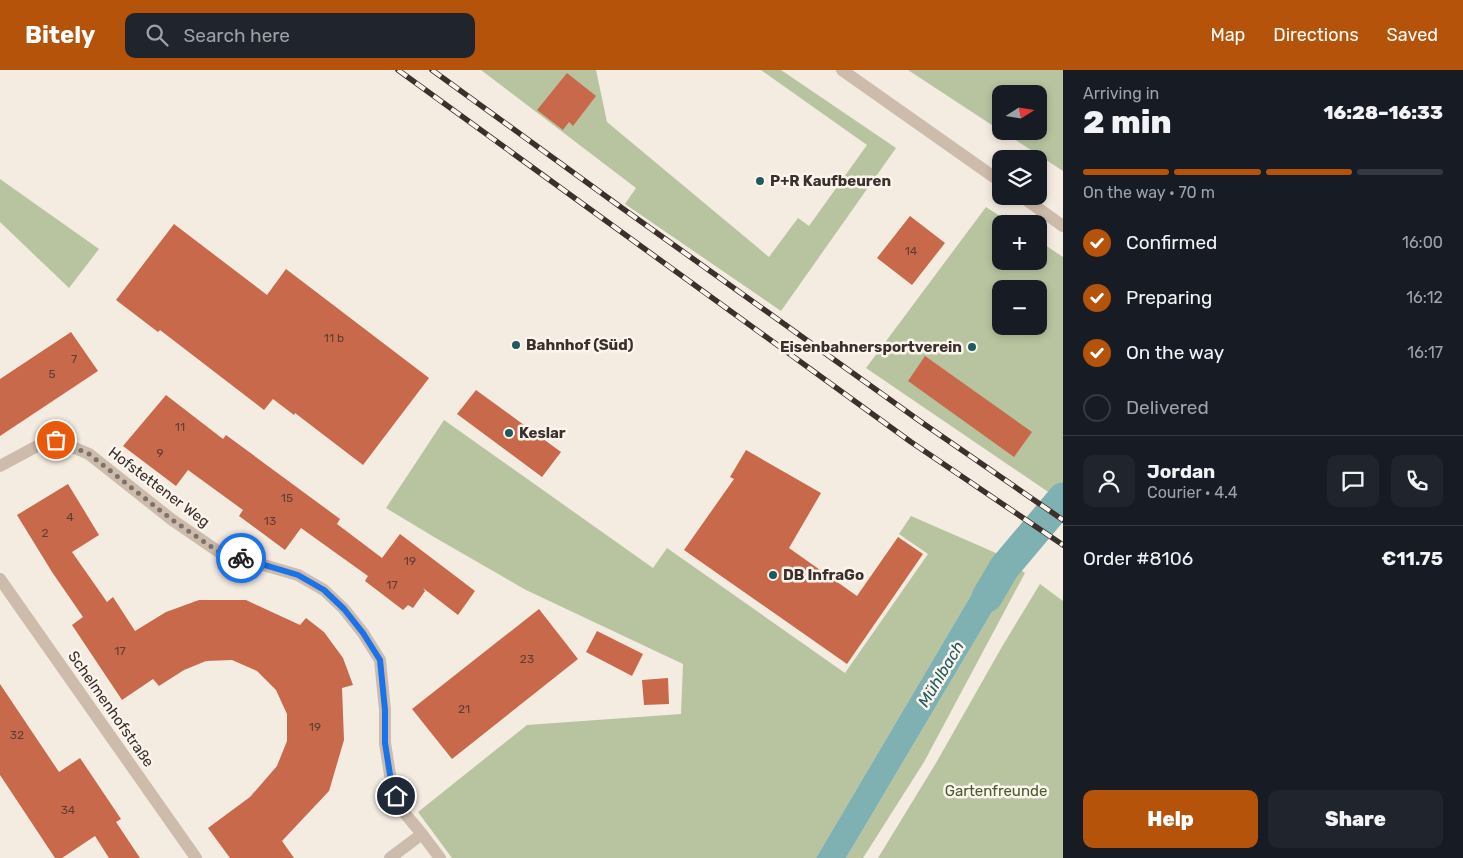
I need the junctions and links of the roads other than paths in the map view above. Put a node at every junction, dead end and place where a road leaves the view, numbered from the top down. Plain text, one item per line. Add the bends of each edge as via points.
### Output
1 (842, 70) edge
2 (992, 176) edge
3 (1034, 205) edge
4 (1063, 226) edge
5 (0, 466) edge
6 (0, 579) edge
7 (422, 834) junction
8 (196, 858) edge
9 (390, 858) edge
10 (440, 858) edge

1 - 2 street
3 - 4 street
5 - 7 street, Hofstettener Weg via 41,444 56,440 89,454 171,519 219,552 298,575 324,590 344,609 380,660 385,743 391,781 402,810
6 - 8 street, Schelmenhofstraße
7 - 9 street
7 - 10 street

